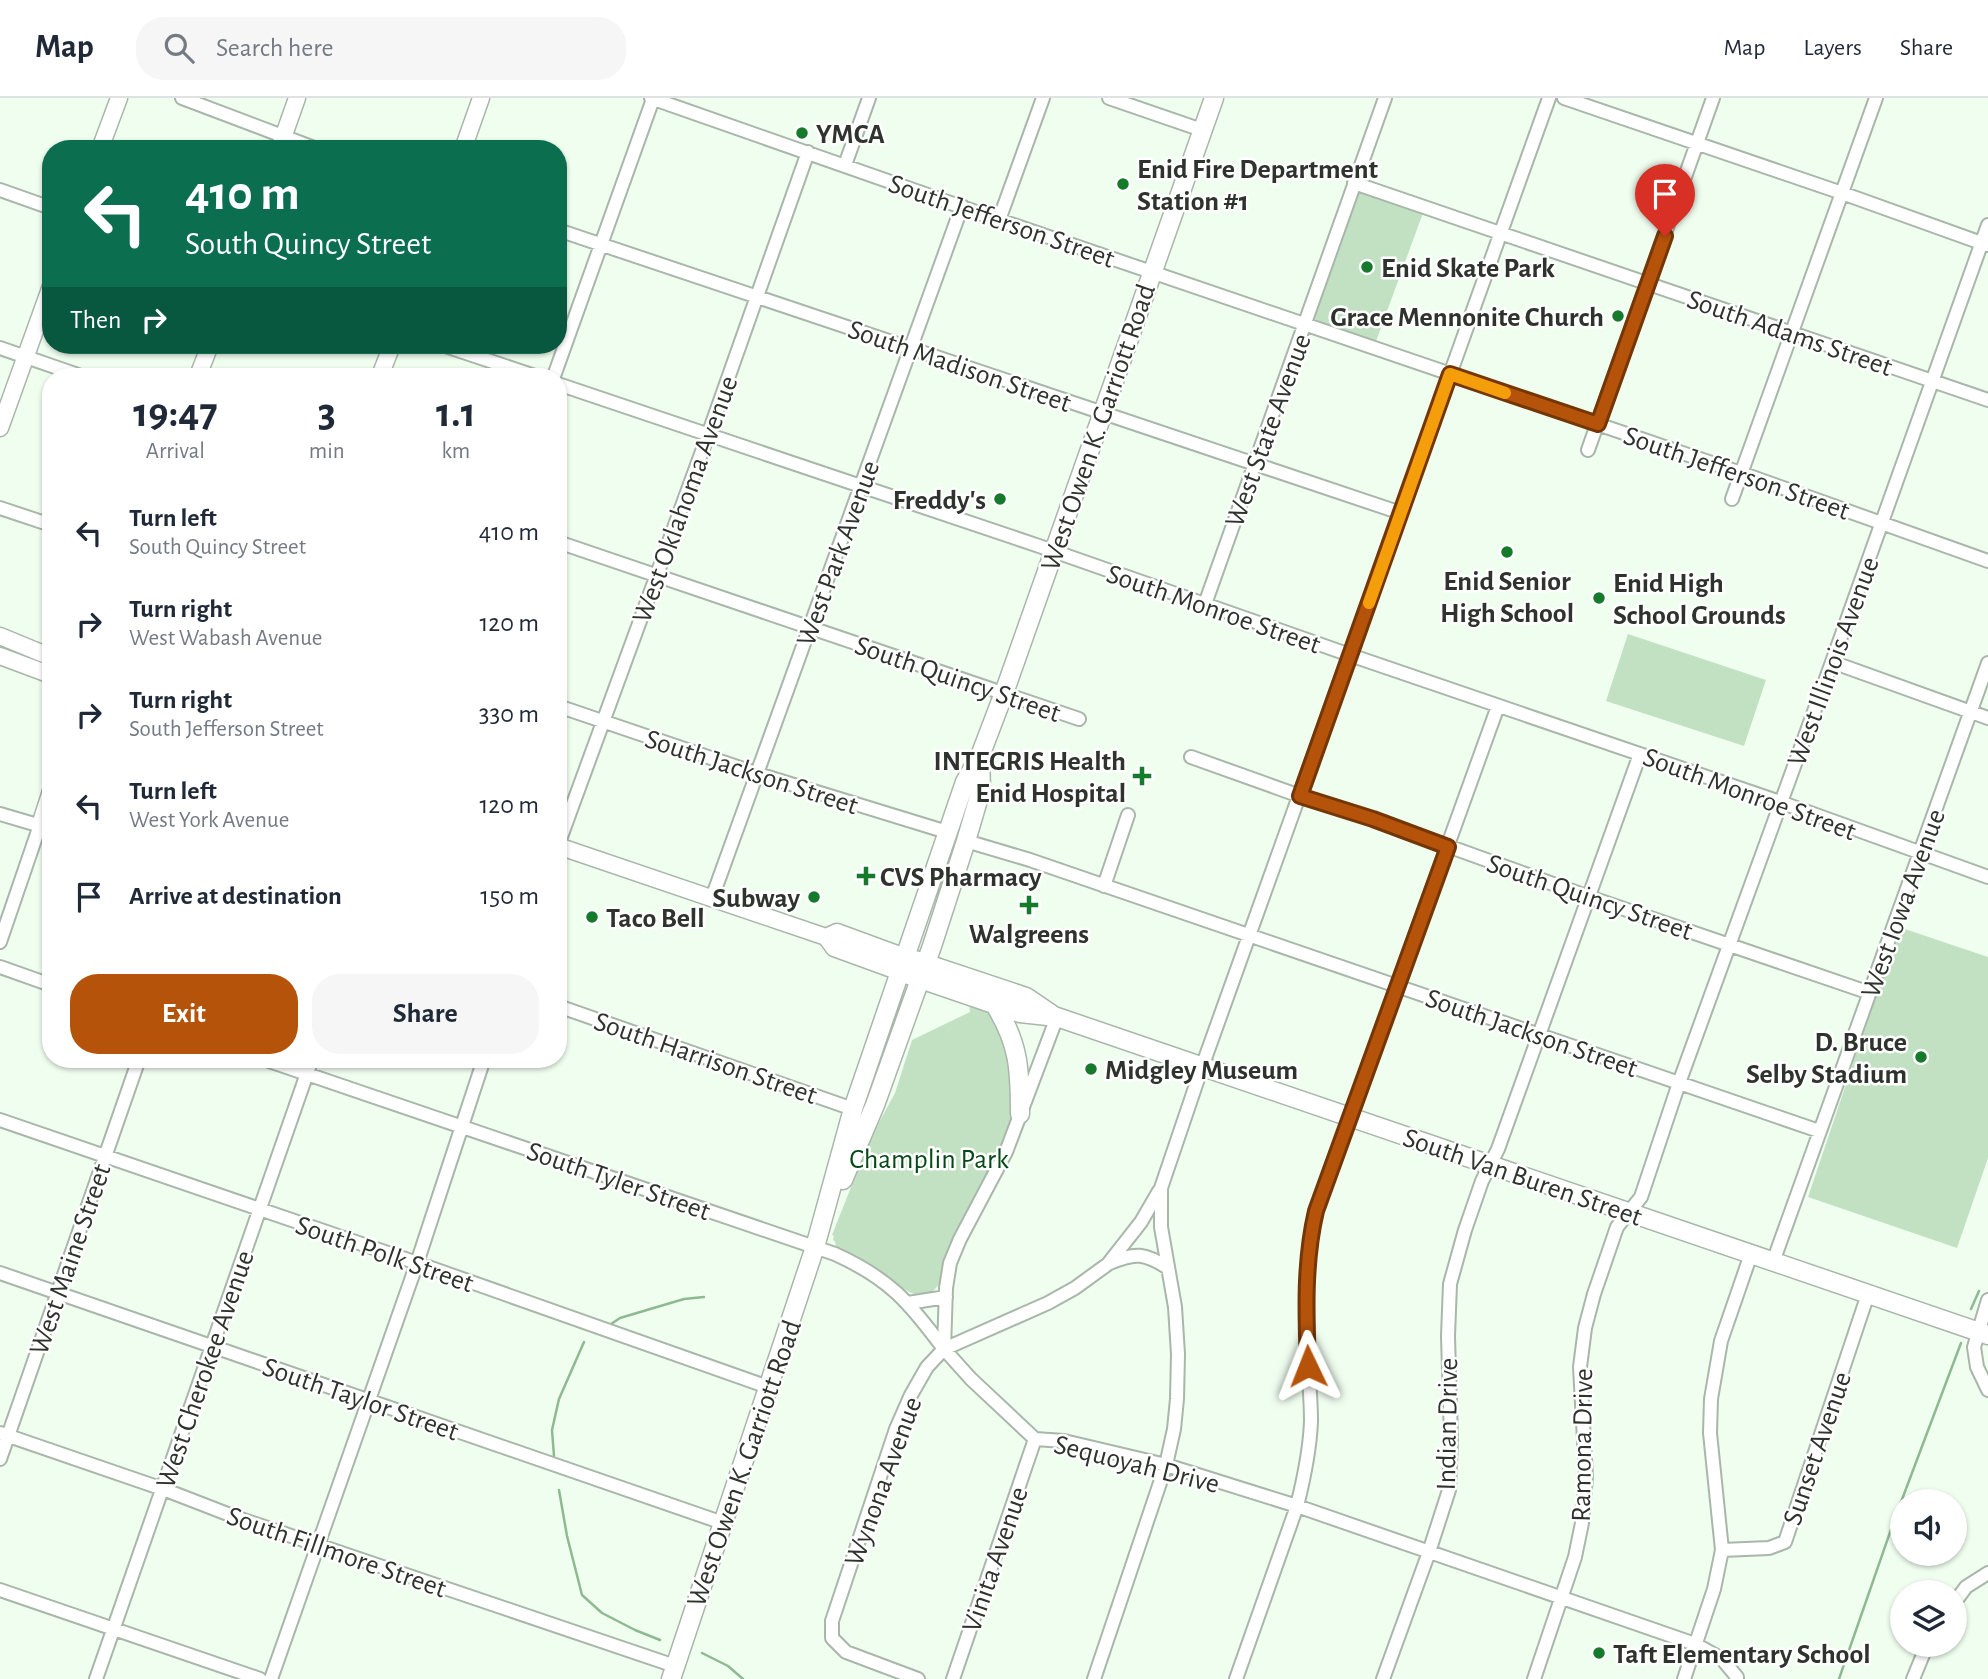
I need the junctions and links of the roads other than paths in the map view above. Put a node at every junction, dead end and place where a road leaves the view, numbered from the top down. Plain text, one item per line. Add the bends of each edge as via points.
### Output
1 (119, 98) edge
2 (182, 98) edge
3 (298, 98) edge
4 (481, 98) edge
5 (652, 98) edge
6 (869, 98) edge
7 (1043, 98) edge
8 (1109, 98) edge
9 (1214, 98) edge
10 (1385, 98) edge
11 (1549, 98) edge
12 (1564, 98) edge
13 (1713, 98) edge
14 (1875, 98) edge
15 (677, 102) edge
16 (1202, 130) junction
17 (103, 140) edge
18 (274, 140) edge
19 (282, 140) edge
20 (466, 140) edge
21 (1697, 143) junction
22 (808, 152) junction
23 (845, 164) junction
24 (1354, 183) junction
25 (0, 190) edge
26 (1842, 193) junction
27 (42, 205) edge
28 (962, 206) junction
29 (999, 220) junction
30 (1988, 225) edge
31 (567, 233) edge
32 (1501, 233) junction
33 (601, 244) junction
34 (1985, 245) edge
35 (1152, 272) junction
36 (1648, 282) junction
37 (757, 297) junction
38 (42, 310) edge
39 (1305, 324) junction
40 (1793, 333) junction
41 (567, 339) edge
42 (0, 348) edge
43 (911, 349) junction
44 (469, 354) edge
45 (25, 356) junction
46 (59, 368) edge
47 (511, 368) edge
48 (1450, 374) junction
49 (1933, 381) junction
50 (567, 387) edge
51 (1988, 400) edge
52 (1102, 413) junction
53 (1598, 424) junction
54 (0, 428) edge
55 (708, 435) junction
56 (1588, 450) dead end
57 (1255, 464) junction
58 (1741, 473) junction
59 (861, 487) junction
60 (1732, 499) dead end
61 (0, 508) edge
62 (1401, 513) junction
63 (42, 522) edge
64 (1881, 523) junction
65 (567, 545) edge
66 (1053, 552) junction
67 (1988, 561) edge
68 (656, 575) junction
69 (1205, 604) junction
70 (810, 629) junction
71 (0, 636) edge
72 (42, 653) edge
73 (1350, 655) junction
74 (0, 656) edge
75 (1832, 662) junction
76 (1988, 663) edge
77 (42, 672) edge
78 (1004, 693) junction
79 (1498, 706) junction
80 (567, 709) edge
81 (1970, 712) junction
82 (1988, 718) edge
83 (1079, 719) dead end
84 (603, 722) junction
85 (1640, 754) junction
86 (980, 756) junction
87 (1191, 757) dead end
88 (758, 774) junction
89 (1300, 796) junction
90 (1780, 802) junction
91 (0, 814) edge
92 (1128, 816) dead end
93 (567, 820) edge
94 (42, 826) edge
95 (947, 832) junction
96 (42, 835) edge
97 (966, 841) junction
98 (1448, 847) junction
99 (567, 848) edge
100 (1920, 853) junction
101 (1988, 877) edge
102 (1104, 886) junction
103 (1589, 897) junction
104 (712, 898) junction
105 (1249, 936) junction
106 (0, 942) edge
107 (1729, 945) junction
108 (903, 964) junction
109 (0, 967) edge
110 (923, 971) junction
111 (42, 982) edge
112 (1397, 986) junction
113 (1870, 993) junction
114 (995, 1005) junction
115 (567, 1009) edge
116 (1057, 1017) junction
117 (1539, 1035) junction
118 (1202, 1067) junction
119 (136, 1068) edge
120 (289, 1068) edge
121 (309, 1068) edge
122 (481, 1068) edge
123 (307, 1074) junction
124 (1679, 1083) junction
125 (853, 1109) junction
126 (1020, 1114) junction
127 (1349, 1117) junction
128 (0, 1120) edge
129 (461, 1126) junction
130 (1819, 1131) junction
131 (105, 1157) junction
132 (1490, 1165) junction
133 (1161, 1188) junction
134 (260, 1210) junction
135 (1629, 1212) junction
136 (816, 1247) junction
137 (1751, 1254) junction
138 (1773, 1262) junction
139 (417, 1263) junction
140 (1108, 1264) junction
141 (1168, 1268) junction
142 (0, 1273) edge
143 (58, 1293) junction
144 (1868, 1294) junction
145 (946, 1297) junction
146 (1988, 1300) edge
147 (908, 1304) junction
148 (1983, 1333) edge
149 (212, 1346) junction
150 (944, 1349) junction
151 (768, 1387) junction
152 (1988, 1390) edge
153 (369, 1401) junction
154 (4, 1434) edge
155 (1035, 1439) junction
156 (0, 1459) edge
157 (1166, 1465) junction
158 (163, 1489) junction
159 (1297, 1506) junction
160 (723, 1523) junction
161 (318, 1545) junction
162 (1722, 1550) junction
163 (1429, 1552) junction
164 (1988, 1573) edge
165 (1967, 1586) edge
166 (0, 1590) edge
167 (1562, 1598) junction
168 (114, 1630) junction
169 (1695, 1644) junction
170 (1922, 1657) edge
171 (673, 1672) edge
172 (96, 1679) edge
173 (260, 1679) edge
174 (271, 1679) edge
175 (915, 1679) edge
176 (953, 1679) edge
177 (1094, 1679) edge
178 (1236, 1679) edge
179 (1383, 1679) edge
180 (1534, 1679) edge
181 (1684, 1679) edge
182 (1737, 1679) edge
183 (1913, 1679) edge

1 - 17 main road
2 - 18 street
3 - 19 main road
4 - 20 main road
5 - 15 street, South Jefferson Street
5 - 33 street
6 - 23 street
7 - 29 street
8 - 16 street
9 - 16 highway, West Owen K. Garriott Road
10 - 24 street, West State Avenue
11 - 32 street
12 - 21 street
13 - 21 street
14 - 26 street
15 - 22 street, South Jefferson Street
16 - 35 highway, West Owen K. Garriott Road
21 - 26 street
21 - 36 street
22 - 23 street, South Jefferson Street
22 - 37 street, West Oklahoma Avenue
23 - 28 street, South Jefferson Street
24 - 32 street, South Adams Street
24 - 39 street, West State Avenue
25 - 27 street
26 - 34 street
26 - 40 street
28 - 29 street, South Jefferson Street
28 - 43 street, West Park Avenue
29 - 35 street, South Jefferson Street
30 - 34 street, West Illinois Avenue
31 - 33 street, South Madison Street
32 - 36 street, South Adams Street
32 - 48 street
33 - 37 street, South Madison Street
33 - 41 street
34 - 49 street, West Illinois Avenue
35 - 39 street, South Jefferson Street
35 - 52 highway, West Owen K. Garriott Road
36 - 40 street, South Adams Street
36 - 53 street
37 - 43 street, South Madison Street
37 - 55 street, West Oklahoma Avenue
38 - 45 main road
39 - 48 street, South Jefferson Street
39 - 57 street, West State Avenue
40 - 49 street, South Adams Street
40 - 58 street
42 - 45 street
43 - 52 street, South Madison Street
43 - 59 street, West Park Avenue
44 - 47 street
45 - 46 street
45 - 54 main road
48 - 53 street, South Jefferson Street
48 - 62 street
49 - 51 street, South Adams Street
49 - 64 street, West Illinois Avenue
50 - 55 street, South Monroe Street
52 - 57 street, South Madison Street
52 - 66 highway, West Owen K. Garriott Road
53 - 56 street
53 - 58 street, South Jefferson Street
55 - 59 street, South Monroe Street
55 - 68 street, West Oklahoma Avenue
57 - 62 street, South Madison Street
57 - 69 street, West State Avenue
58 - 60 street
58 - 64 street, South Jefferson Street
59 - 66 street, South Monroe Street
59 - 70 street, West Park Avenue
61 - 63 street
62 - 73 street
64 - 67 street, South Jefferson Street
64 - 75 street, West Illinois Avenue
65 - 68 street, South Quincy Street
66 - 69 street, South Monroe Street
66 - 78 highway, West Owen K. Garriott Road
68 - 70 street, South Quincy Street
68 - 84 street, West Oklahoma Avenue
69 - 73 street, South Monroe Street
70 - 78 street, South Quincy Street
70 - 88 street, West Park Avenue
71 - 72 main road
73 - 79 street, South Monroe Street
73 - 89 street
74 - 77 main road
75 - 81 street
75 - 90 street, West Illinois Avenue
76 - 81 street, West Iowa Avenue
78 - 83 street, South Quincy Street
78 - 86 highway, West Owen K. Garriott Road
79 - 85 street, South Monroe Street
79 - 98 street
80 - 84 street, South Jackson Street
81 - 82 street
81 - 100 street, West Iowa Avenue
84 - 88 street, South Jackson Street
84 - 93 street, West Oklahoma Avenue
85 - 90 street, South Monroe Street
85 - 103 street, Indian Drive
86 - 95 highway, West Owen K. Garriott Road
86 - 97 highway, West Owen K. Garriott Road via 981,790
87 - 89 street, South Quincy Street
88 - 95 street, South Jackson Street
88 - 104 street, West Park Avenue
89 - 98 street, South Quincy Street
89 - 105 street
90 - 100 street, South Monroe Street
90 - 107 street, West Illinois Avenue
91 - 94 street
92 - 102 street
95 - 108 highway, West Owen K. Garriott Road
96 - 106 street
97 - 102 street, South Jackson Street
97 - 110 highway, West Owen K. Garriott Road
98 - 103 street, South Quincy Street
98 - 112 street
99 - 104 main road, South Van Buren Street
100 - 101 street, South Monroe Street
100 - 113 street, West Iowa Avenue
102 - 105 street, South Jackson Street
103 - 107 street, South Quincy Street
103 - 117 street, Indian Drive
104 - 108 main road, South Van Buren Street via 826,937 834,948
105 - 112 street, South Jackson Street
105 - 118 street
107 - 113 street, South Quincy Street
107 - 124 street, West Illinois Avenue
108 - 110 highway, South Van Buren Street
108 - 125 highway, West Owen K. Garriott Road
109 - 111 street
110 - 114 highway, South Van Buren Street
110 - 116 highway, South Van Buren Street via 1026,997
110 - 136 highway, West Owen K. Garriott Road via 875,1105
112 - 117 street, South Jackson Street
112 - 127 street
113 - 130 street, West Iowa Avenue
114 - 116 highway, South Van Buren Street
114 - 126 highway via 1015,1046
115 - 125 street, South Harrison Street
116 - 118 highway, South Van Buren Street
116 - 126 street
117 - 124 street, South Jackson Street
117 - 132 street, Indian Drive
118 - 127 highway, South Van Buren Street
118 - 133 street
119 - 131 street, West Maine Street
120 - 123 street, South Tyler Street
121 - 123 street, West Cherokee Avenue
122 - 129 street
123 - 129 street, South Tyler Street
123 - 134 street, West Cherokee Avenue
124 - 130 street, South Jackson Street
124 - 135 street, West Illinois Avenue via 1640,1197
125 - 136 highway, West Owen K. Garriott Road
126 - 145 street via 950,1263
127 - 132 highway, South Van Buren Street
127 - 159 street via 1310,1237 1307,1338 1311,1421
128 - 131 street, South Polk Street
129 - 136 street, South Tyler Street
129 - 139 street
130 - 138 street, West Iowa Avenue
131 - 134 street, South Polk Street
131 - 143 street, West Maine Street
132 - 135 highway, South Van Buren Street
132 - 163 street, Indian Drive via 1450,1284 1449,1490
133 - 140 street, Wynona Avenue
133 - 141 street
134 - 139 street, South Polk Street
134 - 149 street, West Cherokee Avenue
135 - 137 highway, South Van Buren Street
135 - 167 street, Ramona Drive via 1617,1227 1586,1328 1580,1367 1586,1477 1582,1523
136 - 147 street, South Tyler Street via 859,1265
136 - 151 highway, West Owen K. Garriott Road
137 - 138 highway, South Van Buren Street
137 - 162 street via 1721,1341 1711,1399
138 - 144 highway, South Van Buren Street
139 - 151 street, South Polk Street
139 - 153 street
140 - 141 street, Wynona Avenue via 1135,1254
140 - 150 street, Wynona Avenue via 1048,1303
141 - 157 street via 1178,1354 1174,1429
142 - 143 street, South Taylor Street
143 - 149 street, South Taylor Street
143 - 154 street, West Maine Street
144 - 148 highway, South Van Buren Street
144 - 162 street, Sunset Avenue via 1785,1542 1769,1548
145 - 147 street
145 - 150 street
146 - 148 street
147 - 150 street, South Tyler Street
148 - 152 street via 1974,1347 1974,1358
149 - 153 street, South Taylor Street
149 - 158 street, West Cherokee Avenue
150 - 155 street, Sequoyah Drive
150 - 175 street, Wynona Avenue via 927,1367 896,1429 832,1621 832,1638 846,1652
151 - 160 highway, West Owen K. Garriott Road
153 - 160 street, South Taylor Street
153 - 161 street
154 - 156 street, West Maine Street
154 - 158 street, South Fillmore Street
155 - 157 street, Sequoyah Drive via 1064,1441
155 - 176 street, Vinita Avenue
157 - 159 street, Sequoyah Drive
157 - 177 street
158 - 161 street, South Fillmore Street
158 - 168 street, West Cherokee Avenue
159 - 163 street, Sequoyah Drive
159 - 178 street
160 - 171 highway, West Owen K. Garriott Road
161 - 171 street, South Fillmore Street
161 - 174 street
162 - 169 street
163 - 167 street, Sequoyah Drive
163 - 179 street, Indian Drive
164 - 165 street
166 - 168 street
167 - 169 street, Sequoyah Drive
167 - 180 street, Ramona Drive
168 - 172 street, West Cherokee Avenue
168 - 173 street
169 - 181 street
169 - 182 street, Sequoyah Drive via 1722,1659
170 - 183 street

